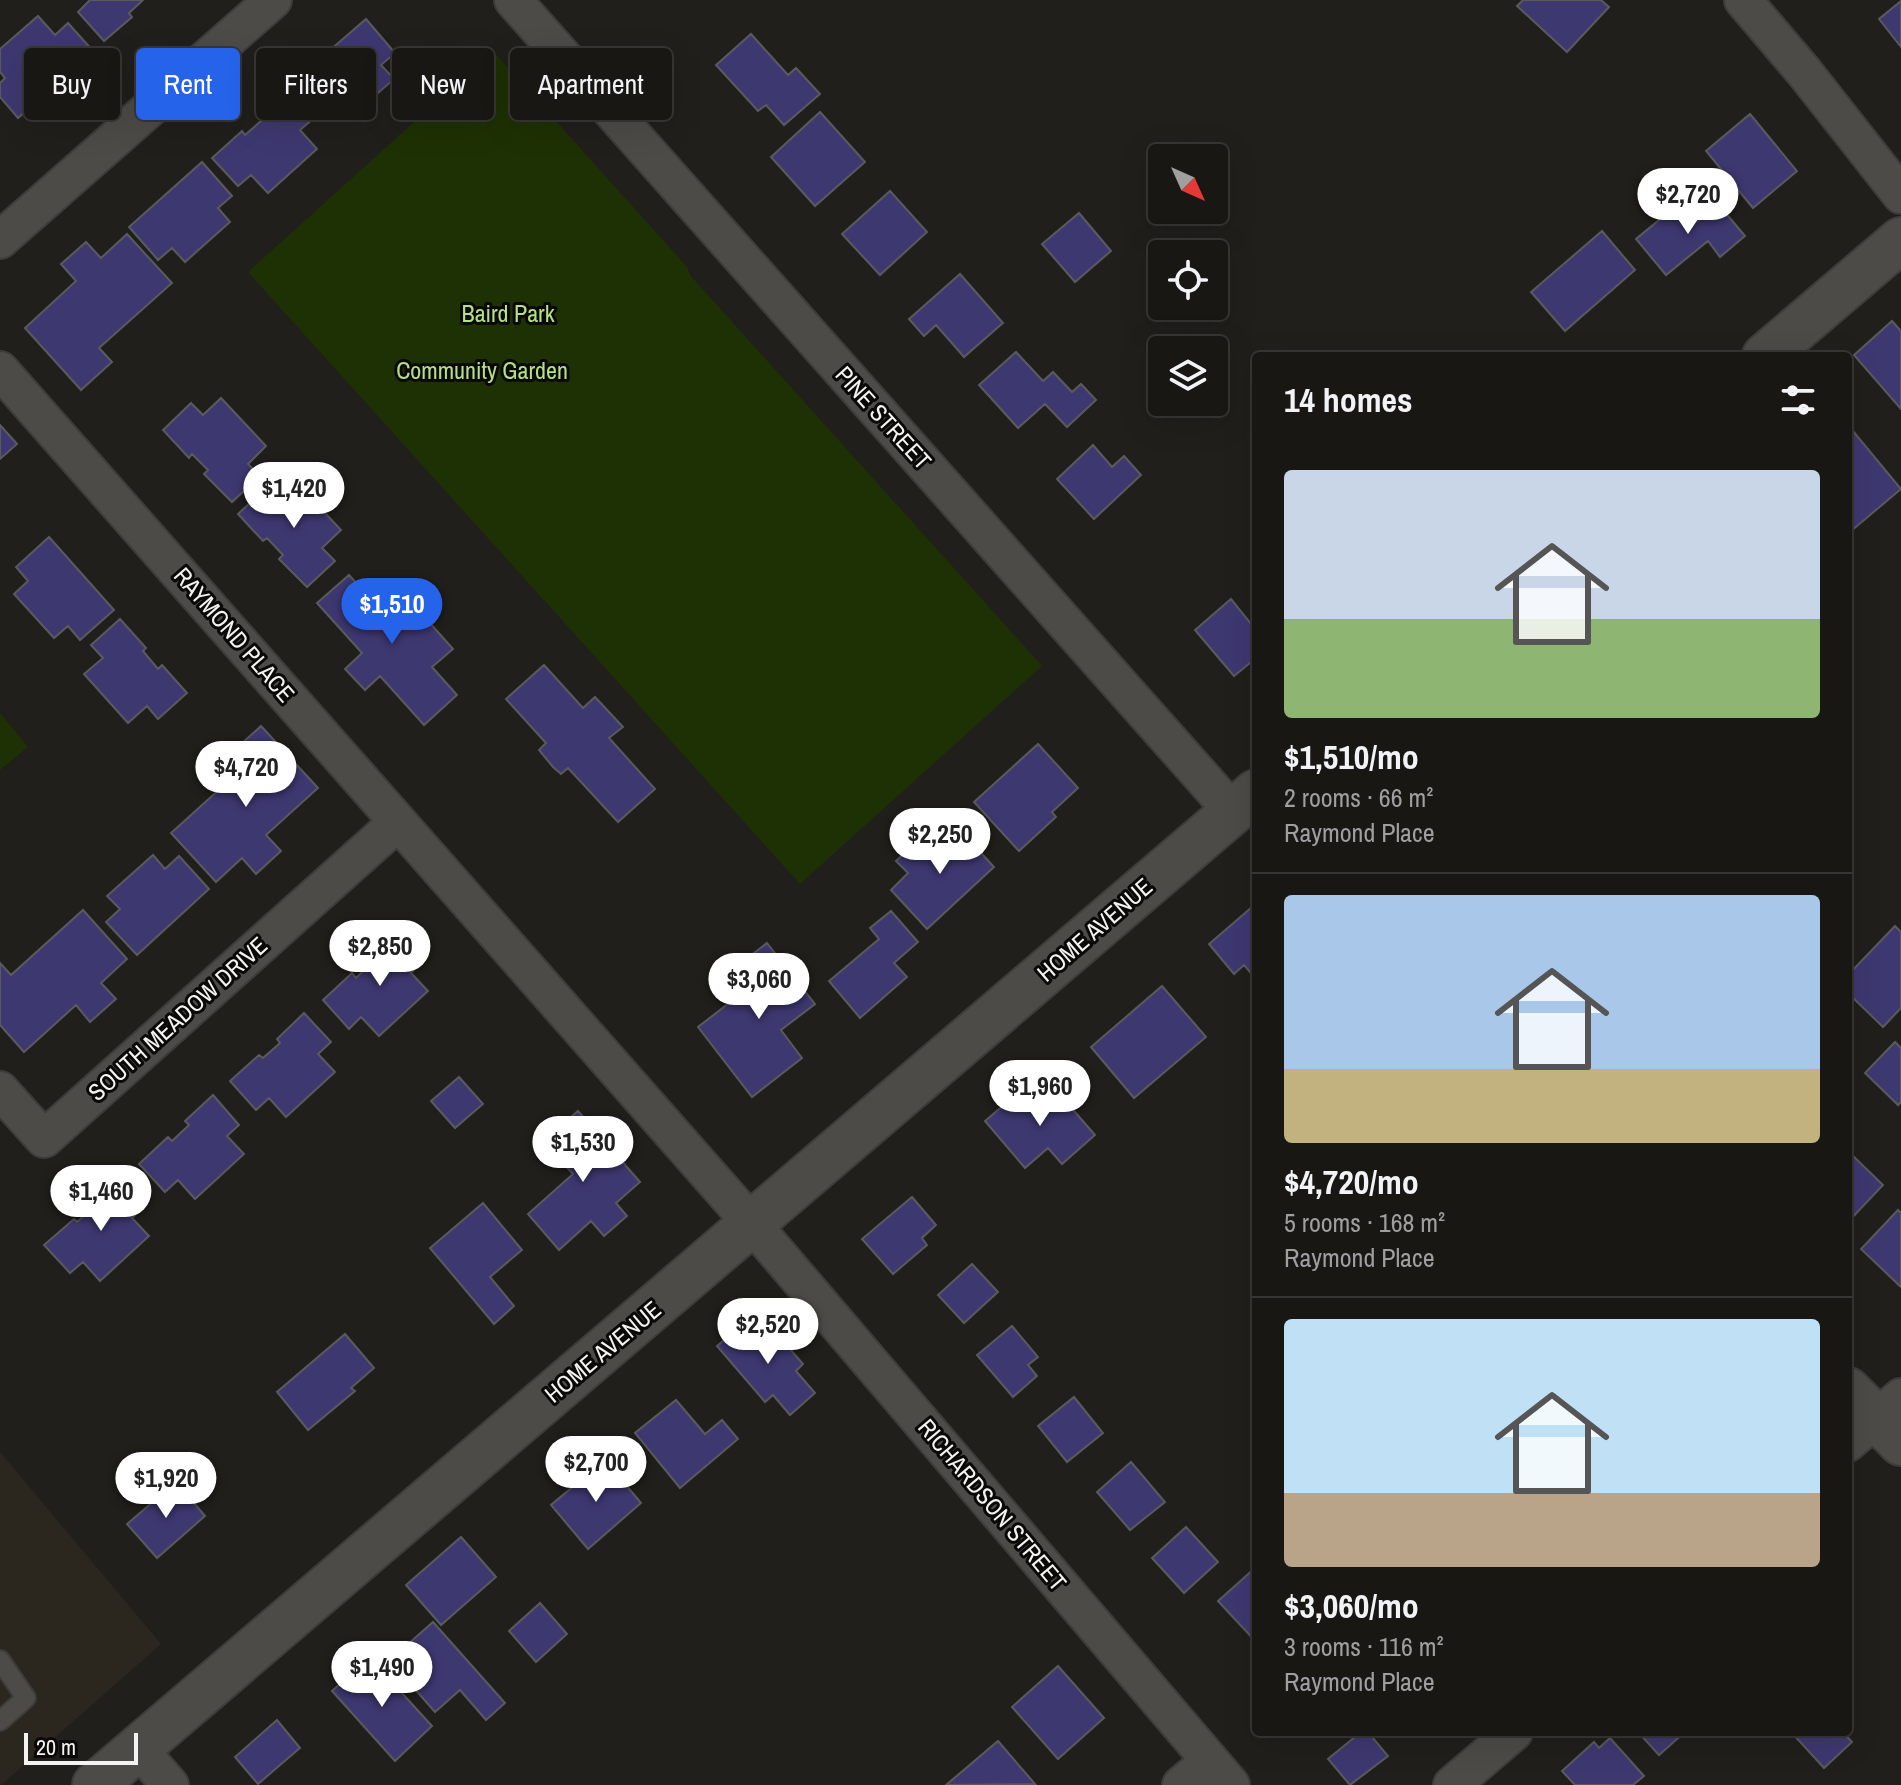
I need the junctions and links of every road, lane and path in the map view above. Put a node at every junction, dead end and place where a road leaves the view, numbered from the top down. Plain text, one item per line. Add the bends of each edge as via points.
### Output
1 (273, 0) edge
2 (513, 0) edge
3 (1743, 0) edge
4 (1901, 195) edge
5 (0, 240) edge
6 (1901, 240) edge
7 (1770, 352) edge
8 (0, 370) edge
9 (1248, 813) edge
10 (398, 822) junction
11 (0, 1090) edge
12 (753, 1225) junction
13 (0, 1660) edge
14 (0, 1721) edge
15 (1509, 1736) edge
16 (138, 1748) junction
17 (1220, 1773) edge
18 (95, 1785) edge
19 (170, 1785) edge
20 (1181, 1785) edge
21 (1452, 1785) edge

1 - 5 street
2 - 9 street, PINE STREET
3 - 4 street
6 - 7 main road
8 - 10 street, RAYMOND PLACE
9 - 12 main road, HOME AVENUE
10 - 11 street, SOUTH MEADOW DRIVE via 44,1139
10 - 12 street, RAYMOND PLACE
12 - 16 main road, HOME AVENUE
12 - 17 street, RICHARDSON STREET
13 - 14 lane via 26,1698
15 - 21 street
16 - 18 main road, HOME AVENUE
16 - 19 street
17 - 20 street

